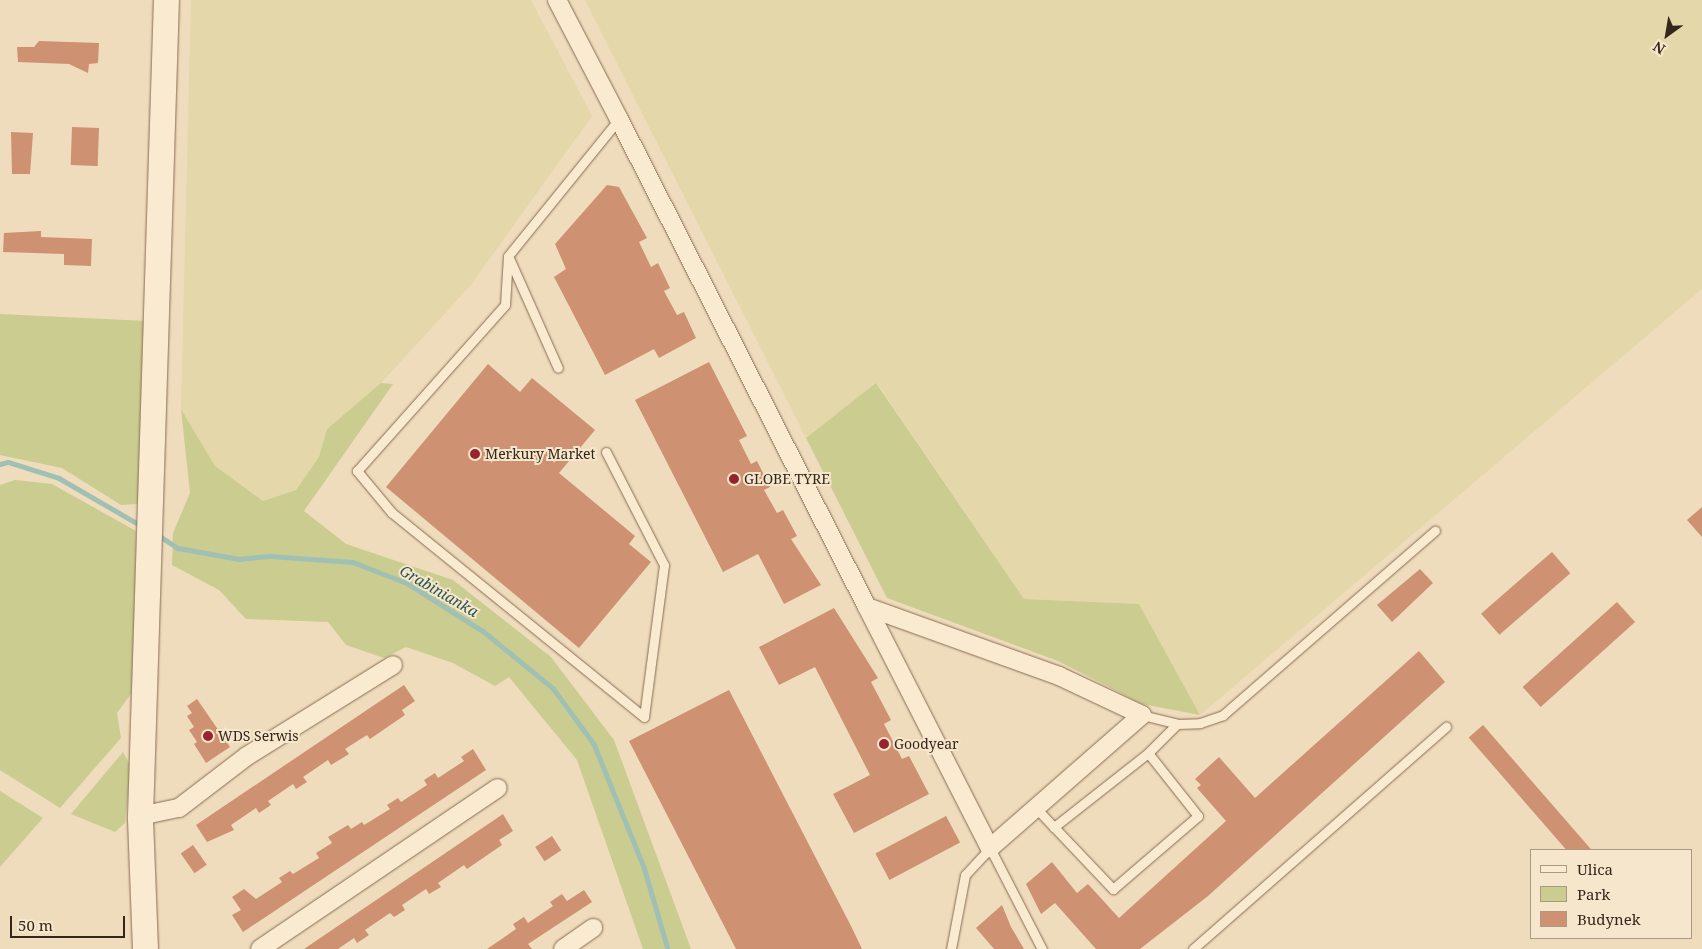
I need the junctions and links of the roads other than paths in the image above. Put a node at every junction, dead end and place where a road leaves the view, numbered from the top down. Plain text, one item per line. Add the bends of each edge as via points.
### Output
1 (166, 0) edge
2 (557, 0) edge
3 (618, 119) junction
4 (508, 256) junction
5 (558, 368) dead end
6 (606, 452) dead end
7 (1435, 531) dead end
8 (867, 607) junction
9 (393, 665) dead end
10 (1142, 715) junction
11 (1178, 724) junction
12 (1446, 727) dead end
13 (1148, 753) junction
14 (498, 788) dead end
15 (1037, 808) junction
16 (140, 816) junction
17 (1054, 827) junction
18 (990, 848) junction
19 (593, 928) dead end
20 (145, 949) edge
21 (260, 949) edge
22 (563, 949) edge
23 (951, 949) edge
24 (1042, 949) edge
25 (1192, 949) edge

1 - 16 street
2 - 3 street
3 - 4 lane
3 - 8 street
4 - 5 lane
4 - 6 lane via 505,305 356,471 392,513 644,717 664,565
7 - 11 lane via 1223,716 1200,724
8 - 10 street via 1059,676
8 - 18 street
9 - 16 street via 247,756 179,808
10 - 11 lane
10 - 15 street
11 - 13 lane
12 - 25 lane
13 - 17 lane
13 - 17 lane via 1198,816 1113,889
14 - 21 street
15 - 17 lane
15 - 18 street
16 - 20 street
18 - 23 lane via 966,875
18 - 24 lane
19 - 22 street

